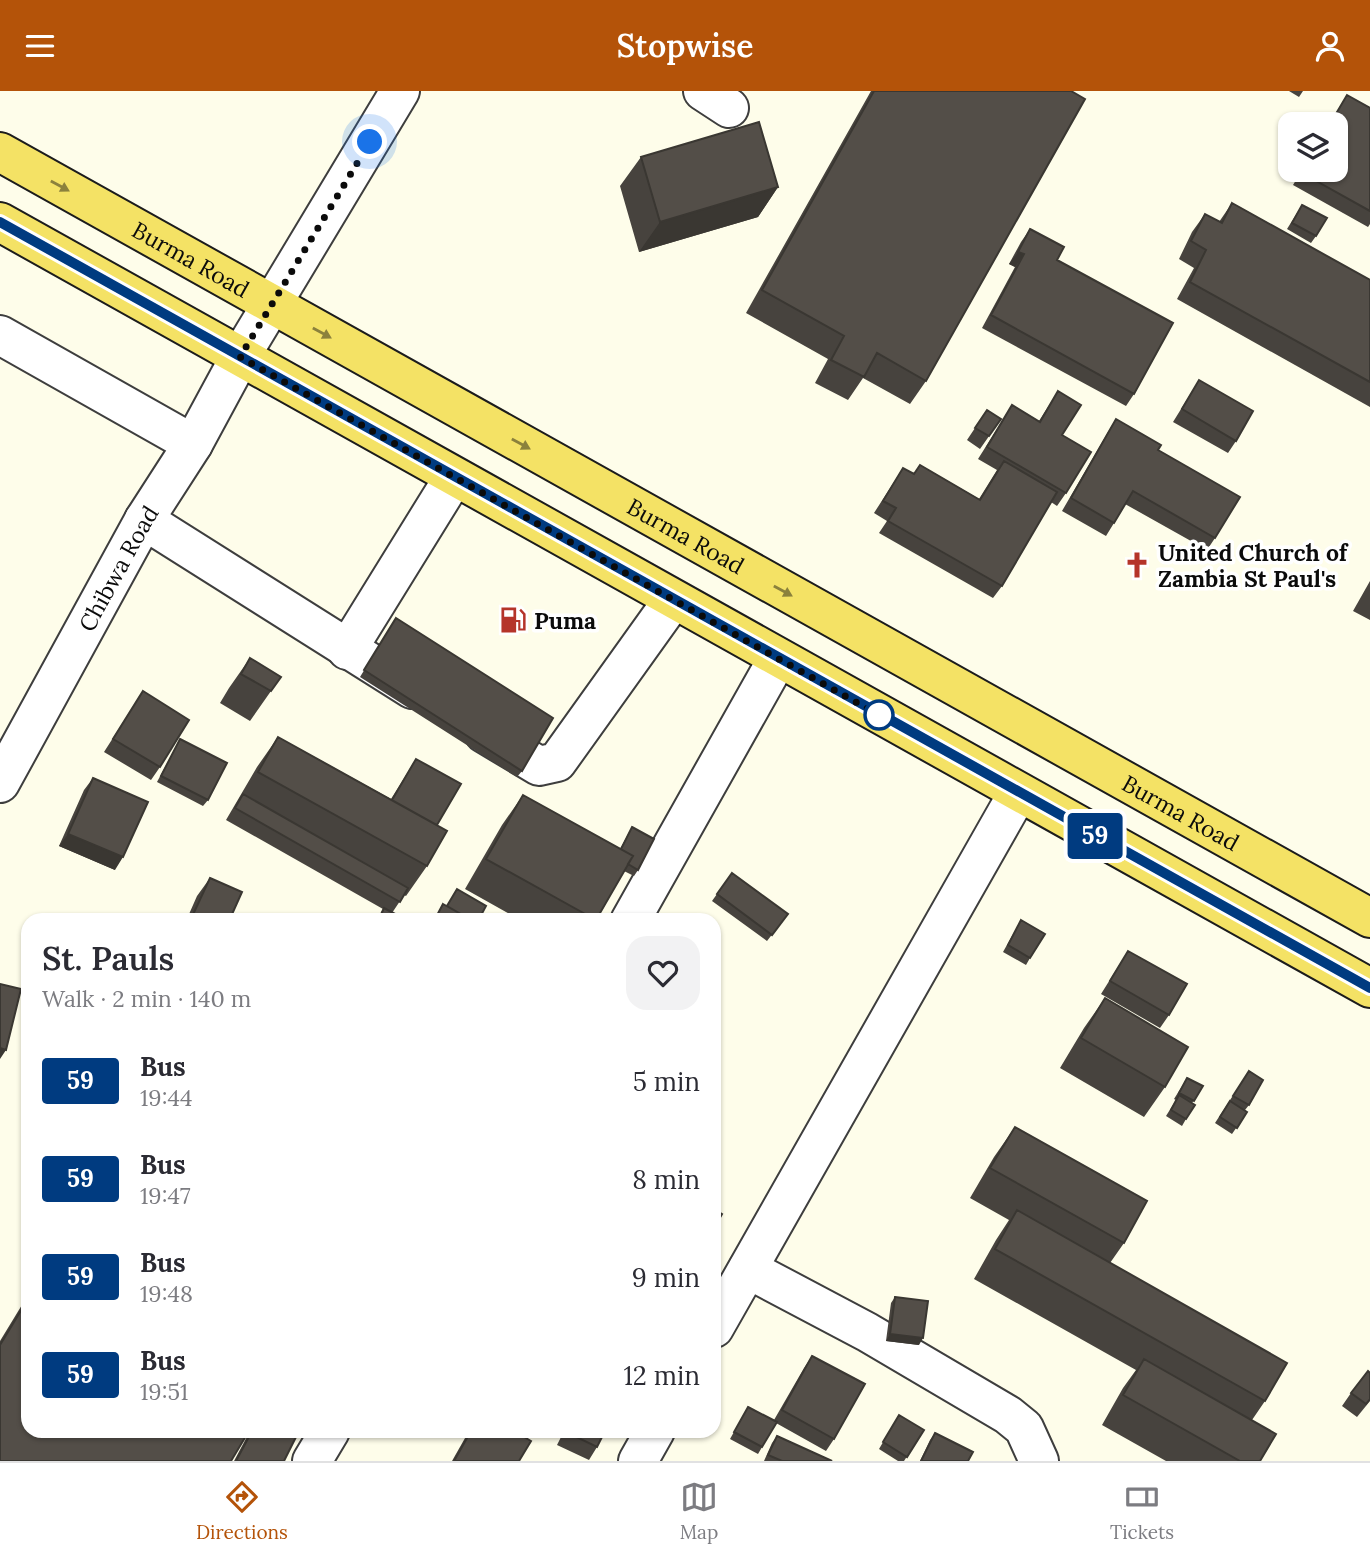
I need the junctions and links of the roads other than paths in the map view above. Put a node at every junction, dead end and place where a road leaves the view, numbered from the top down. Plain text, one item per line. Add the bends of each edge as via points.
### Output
1 (400, 91) edge
2 (0, 152) edge
3 (0, 222) edge
4 (272, 305) junction
5 (0, 335) edge
6 (240, 357) junction
7 (193, 444) junction
8 (454, 477) junction
9 (144, 520) junction
10 (673, 600) junction
11 (348, 650) junction
12 (778, 659) junction
13 (0, 783) edge
14 (1018, 793) junction
15 (635, 913) edge
16 (1370, 918) edge
17 (1370, 988) edge
18 (748, 1269) junction
19 (721, 1316) edge
20 (326, 1438) edge
21 (651, 1438) edge
22 (312, 1461) edge
23 (638, 1461) edge
24 (1039, 1461) edge

1 - 4 street, Chibwa Road
2 -> 4 main road, Burma Road
3 - 6 main road
4 - 6 street, Chibwa Road
4 -> 16 main road, Burma Road
5 - 7 street
6 - 7 street, Chibwa Road
6 - 8 main road
7 - 9 street, Chibwa Road
8 - 10 main road
8 - 11 street
9 - 11 street
9 - 13 street, Chibwa Road
10 - 11 street via 557,762 539,766
10 - 12 main road
12 - 14 main road
12 - 15 street
14 - 17 main road
14 - 18 street
18 - 19 street
18 - 24 street via 1008,1415 1024,1428
20 - 22 street
21 - 23 street

